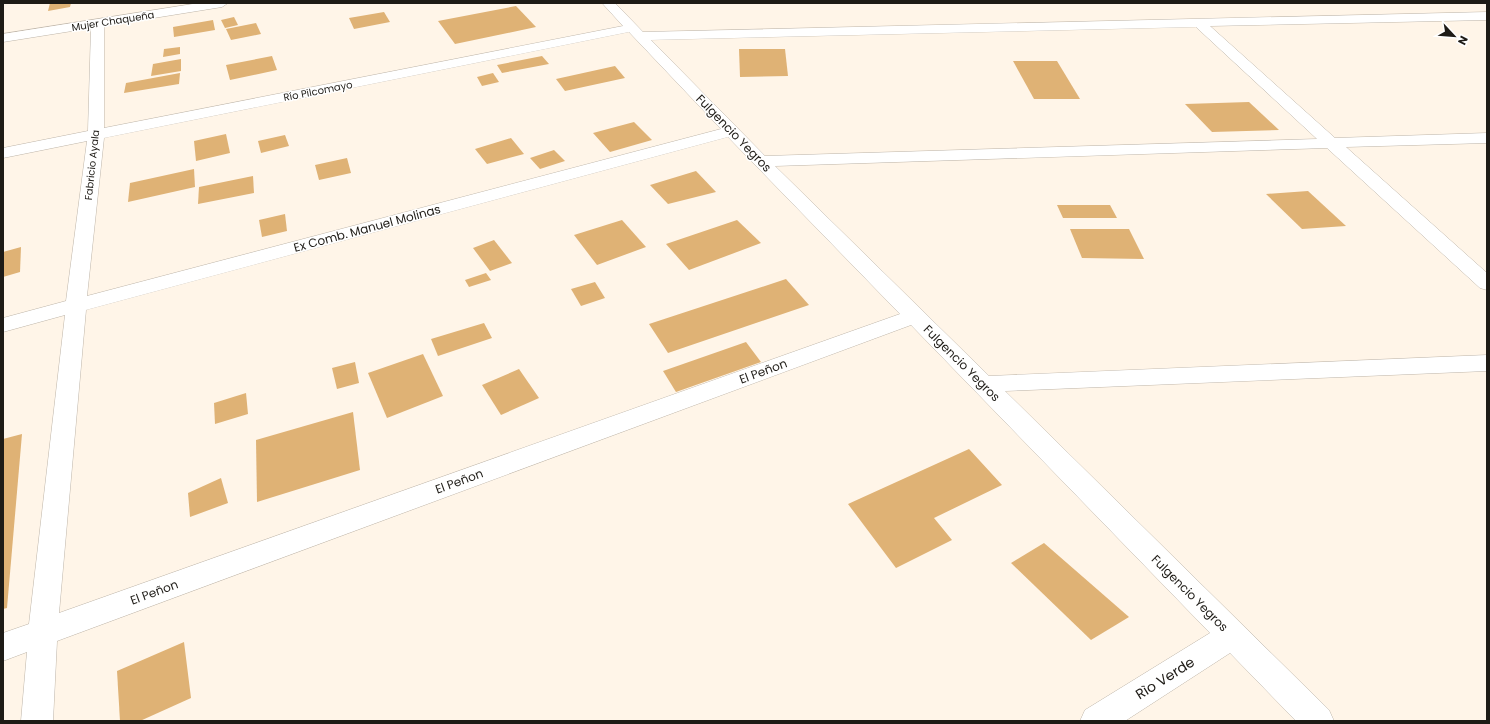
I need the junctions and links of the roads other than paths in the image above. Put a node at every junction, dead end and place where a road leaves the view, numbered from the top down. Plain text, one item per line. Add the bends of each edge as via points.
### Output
1 (222, 3) edge
2 (608, 3) edge
3 (1487, 16) edge
4 (98, 23) junction
5 (1199, 23) junction
6 (636, 32) junction
7 (3, 38) edge
8 (731, 130) junction
9 (96, 135) junction
10 (1487, 138) edge
11 (1331, 143) junction
12 (3, 153) edge
13 (761, 162) junction
14 (1487, 284) edge
15 (76, 306) junction
16 (915, 316) junction
17 (3, 325) edge
18 (1487, 362) edge
19 (982, 384) junction
20 (42, 632) junction
21 (1233, 636) junction
22 (3, 647) edge
23 (37, 721) edge
24 (1096, 721) edge
25 (1318, 721) edge

1 - 4 street, Mujer Chaqueña
2 - 6 street, Fulgencio Yegros
3 - 5 street, Río Pilcomayo
4 - 7 street, Mujer Chaqueña
4 - 9 street, Fabricio Ayala
5 - 6 street, Río Pilcomayo
5 - 11 street
6 - 8 street, Fulgencio Yegros
6 - 9 street, Río Pilcomayo
8 - 13 street, Fulgencio Yegros
8 - 15 street, Ex Comb. Manuel Molinas
9 - 12 street, Río Pilcomayo
9 - 15 street, Fabricio Ayala
10 - 11 street
11 - 13 street
11 - 14 street
13 - 16 street, Fulgencio Yegros
15 - 17 street, Ex Comb. Manuel Molinas
15 - 20 street, Fabricio Ayala
16 - 19 street, Fulgencio Yegros
16 - 20 street, El Peñon
18 - 19 street
19 - 21 street, Fulgencio Yegros
20 - 22 street, El Peñon
20 - 23 street, Fabricio Ayala
21 - 24 street, Rìo Verde
21 - 25 street, Fulgencio Yegros

